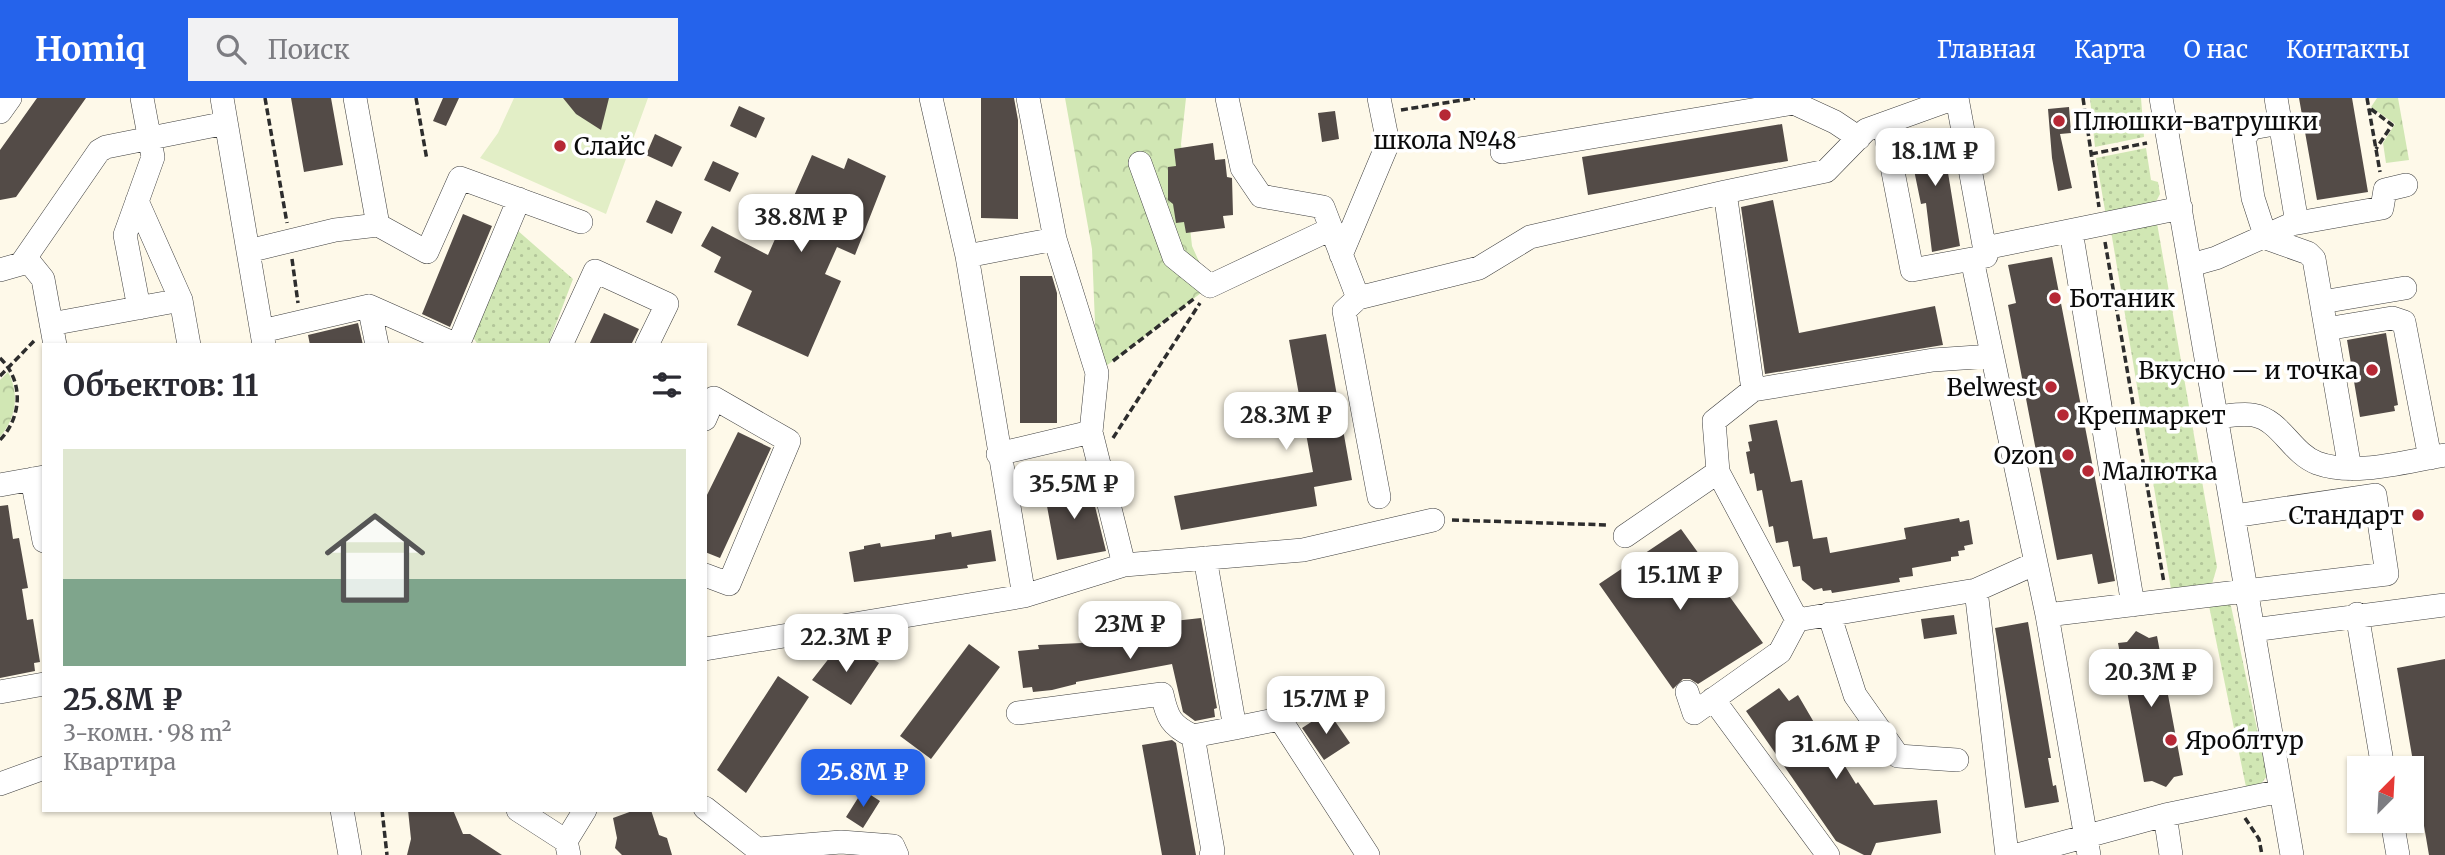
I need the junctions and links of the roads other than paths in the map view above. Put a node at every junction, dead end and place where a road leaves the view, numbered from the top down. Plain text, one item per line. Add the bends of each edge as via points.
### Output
1 (10, 98) edge
2 (142, 98) edge
3 (222, 98) edge
4 (355, 98) edge
5 (931, 98) edge
6 (1028, 98) edge
7 (1227, 98) edge
8 (1956, 98) edge
9 (2161, 98) edge
10 (2276, 98) edge
11 (1931, 102) edge
12 (1380, 106) edge
13 (0, 112) edge
14 (226, 123) junction
15 (2280, 123) junction
16 (1884, 125) junction
17 (150, 137) junction
18 (1859, 138) junction
19 (1502, 152) dead end
20 (1139, 163) dead end
21 (2396, 188) road end
22 (1725, 192) junction
23 (519, 200) junction
24 (137, 201) junction
25 (2180, 208) junction
26 (581, 222) dead end
27 (2297, 223) junction
28 (378, 225) junction
29 (1331, 229) junction
30 (2071, 230) junction
31 (2266, 238) junction
32 (1055, 239) junction
33 (248, 251) junction
34 (1978, 253) junction
35 (1341, 255) junction
36 (967, 256) junction
37 (26, 258) junction
38 (2191, 265) junction
39 (0, 270) edge
40 (2405, 288) dead end
41 (1358, 298) junction
42 (181, 300) junction
43 (2322, 302) junction
44 (369, 306) junction
45 (139, 308) junction
46 (2326, 329) junction
47 (53, 335) edge
48 (263, 338) edge
49 (189, 343) edge
50 (377, 343) edge
51 (453, 343) edge
52 (459, 343) edge
53 (562, 343) edge
54 (648, 343) edge
55 (1992, 356) junction
56 (1753, 390) junction
57 (707, 415) edge
58 (2216, 417) junction
59 (1091, 432) junction
60 (998, 454) junction
61 (2437, 456) edge
62 (2350, 469) junction
63 (1718, 472) junction
64 (38, 478) edge
65 (0, 485) edge
66 (1379, 496) dead end
67 (2234, 516) junction
68 (42, 520) edge
69 (1433, 520) road end
70 (1630, 532) road end
71 (1205, 558) junction
72 (2034, 564) junction
73 (1124, 565) junction
74 (707, 576) edge
75 (1976, 590) junction
76 (2246, 590) junction
77 (1024, 596) junction
78 (2133, 604) junction
79 (2445, 605) edge
80 (1829, 614) junction
81 (2357, 614) junction
82 (2047, 615) junction
83 (1797, 620) junction
84 (2253, 630) junction
85 (707, 649) edge
86 (42, 684) edge
87 (0, 692) edge
88 (1687, 692) dead end
89 (1713, 699) junction
90 (1018, 713) dead end
91 (1235, 728) junction
92 (1193, 736) junction
93 (2381, 756) edge
94 (1957, 760) dead end
95 (42, 769) edge
96 (0, 784) edge
97 (2281, 791) junction
98 (707, 810) edge
99 (342, 812) edge
100 (521, 812) edge
101 (584, 812) edge
102 (2165, 815) junction
103 (2394, 833) edge
104 (2087, 845) edge
105 (568, 848) edge
106 (350, 855) edge
107 (897, 855) edge
108 (1211, 855) edge
109 (1368, 855) edge
110 (1828, 855) edge
111 (2007, 855) edge
112 (2017, 855) edge
113 (2171, 855) edge
114 (2292, 855) edge
115 (2398, 855) edge

1 - 13 street
2 - 17 street
3 - 14 street
4 - 28 street
5 - 36 street
6 - 32 street
7 - 29 street via 1242,168 1261,196 1323,207
8 - 11 street
8 - 34 street
9 - 25 street
10 - 15 street
11 - 16 street
12 - 35 street via 1388,143
14 - 17 street
14 - 33 street
15 - 27 street
15 - 31 street via 2252,128 2244,138 2253,198
16 - 18 street via 1866,130
16 - 34 street via 1912,270
17 - 24 street via 153,157
17 - 37 street via 99,151
18 - 19 street via 1794,103
18 - 22 street via 1826,171
20 - 29 street via 1174,257 1210,286
21 - 27 street via 2382,208
22 - 41 street via 1530,237 1479,268
22 - 56 street
23 - 26 street
23 - 28 street via 460,178 427,252
23 - 52 street
24 - 42 street
24 - 45 street via 125,235
25 - 30 street
25 - 38 street
27 - 31 street
28 - 33 street via 335,230
29 - 35 street
30 - 34 street
30 - 78 street
31 - 38 street
31 - 43 street via 2314,259
32 - 36 street
32 - 59 street via 1097,373
33 - 48 street
34 - 55 street
35 - 41 street
36 - 60 street
37 - 39 street via 16,267
37 - 47 street via 43,279
38 - 58 street
40 - 43 street
41 - 66 street via 1345,311
42 - 45 street
42 - 49 street
43 - 46 street
44 - 48 street
44 - 50 street
44 - 51 street
45 - 47 street
46 - 61 street via 2392,318 2404,322
46 - 62 street
53 - 54 street via 595,271 667,304
55 - 56 street via 1933,360
55 - 72 street
56 - 63 street via 1714,421
57 - 74 street via 715,398 789,442 729,584
58 - 62 street via 2257,416 2274,425 2301,455 2332,468
58 - 67 street
59 - 60 street
59 - 73 street
60 - 77 street
61 - 62 street
63 - 70 street
63 - 83 street
64 - 65 street
64 - 68 street
67 - 76 street
67 - 76 street via 2375,495 2388,574
69 - 71 street via 1303,550
71 - 73 street
71 - 91 street
72 - 75 street
72 - 82 street
73 - 77 street
75 - 80 street
75 - 111 street
76 - 78 street
76 - 84 street
77 - 85 street
78 - 82 street
79 - 81 street
80 - 83 street
80 - 94 street via 1855,695 1898,756
81 - 84 street
81 - 93 street
82 - 104 street
83 - 89 street via 1780,652 1753,660
84 - 97 street
86 - 87 street
88 - 89 street via 1694,713
89 - 110 street
90 - 92 street via 1161,694 1168,719
91 - 92 street
91 - 109 street via 1280,719
92 - 108 street
95 - 96 street
97 - 102 street
97 - 114 street
98 - 107 street via 757,849 842,842 893,846
99 - 106 street
100 - 105 street
101 - 105 street
102 - 104 street
102 - 113 street
103 - 115 street
104 - 112 street

